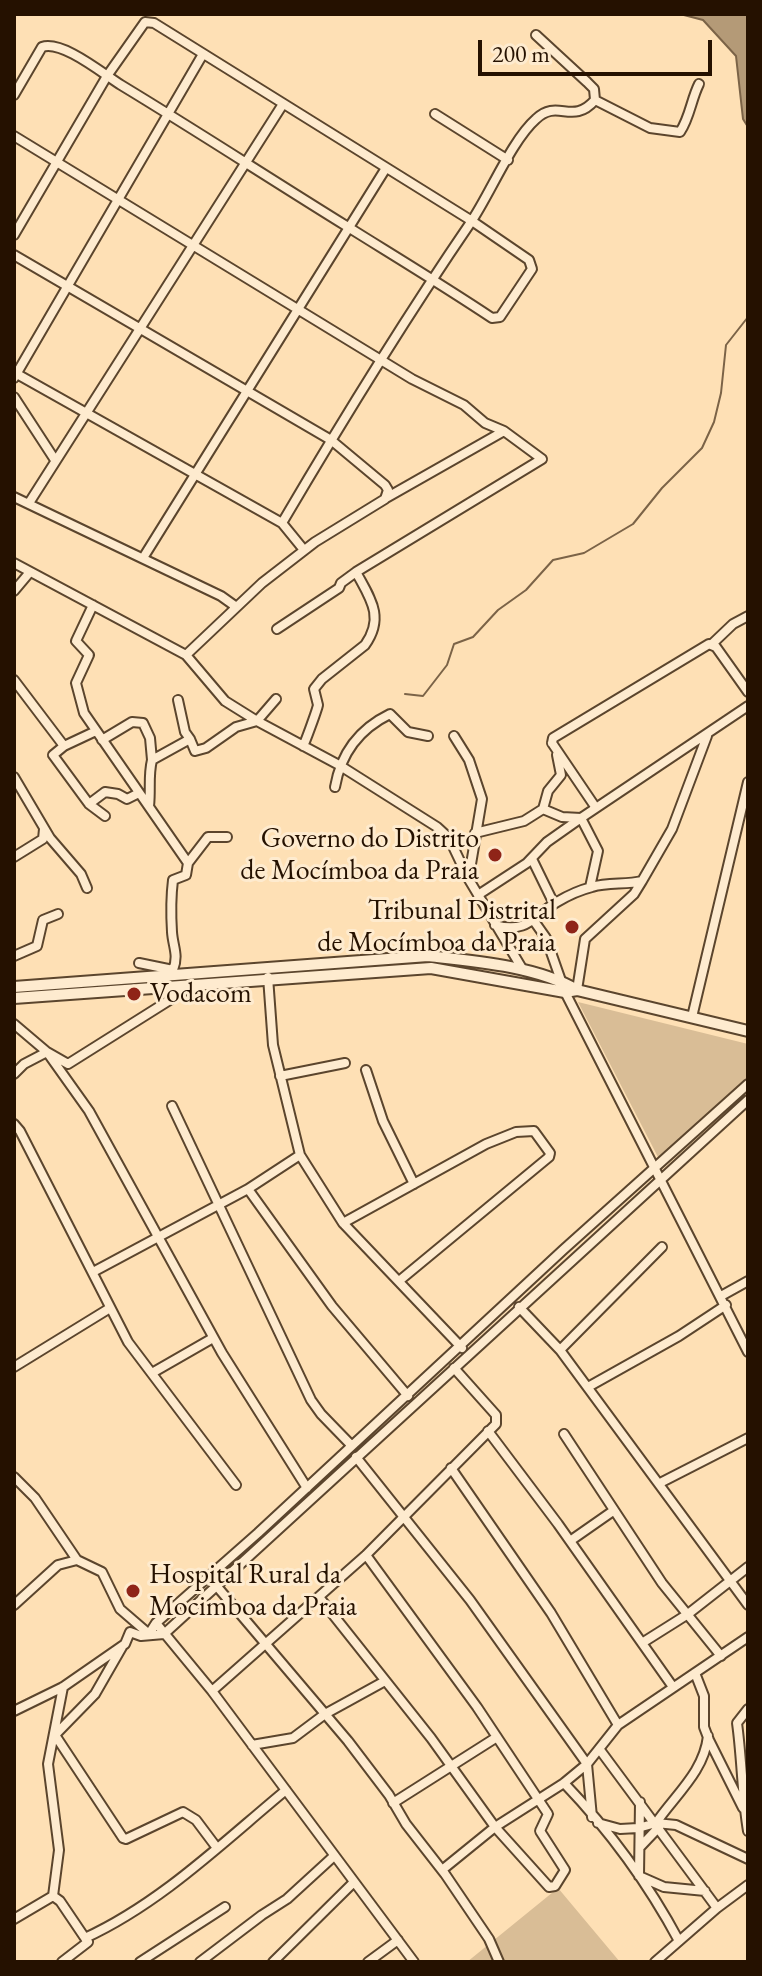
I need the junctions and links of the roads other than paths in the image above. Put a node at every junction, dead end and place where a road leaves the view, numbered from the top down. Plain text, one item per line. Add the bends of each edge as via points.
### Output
1 (536, 35) dead end
2 (203, 54) junction
3 (107, 76) junction
4 (699, 84) dead end
5 (14, 95) edge
6 (595, 100) junction
7 (283, 104) junction
8 (169, 114) junction
9 (435, 114) dead end
10 (14, 136) edge
11 (508, 160) junction
12 (245, 161) junction
13 (57, 162) junction
14 (386, 168) junction
15 (119, 200) junction
16 (472, 221) junction
17 (348, 227) junction
18 (14, 235) edge
19 (191, 246) junction
20 (14, 255) edge
21 (433, 279) junction
22 (67, 286) junction
23 (299, 310) junction
24 (139, 328) junction
25 (383, 360) junction
26 (16, 376) edge
27 (248, 391) junction
28 (14, 397) edge
29 (87, 411) junction
30 (504, 431) junction
31 (331, 440) junction
32 (55, 460) junction
33 (196, 476) junction
34 (14, 497) edge
35 (385, 499) junction
36 (29, 503) junction
37 (282, 523) junction
38 (304, 550) junction
39 (143, 558) junction
40 (14, 563) edge
41 (30, 572) junction
42 (356, 572) junction
43 (14, 591) edge
44 (93, 605) junction
45 (235, 606) junction
46 (748, 616) edge
47 (277, 629) dead end
48 (712, 644) junction
49 (186, 655) junction
50 (14, 680) edge
51 (748, 692) edge
52 (276, 699) dead end
53 (178, 700) dead end
54 (748, 706) edge
55 (257, 721) junction
56 (96, 731) junction
57 (428, 736) dead end
58 (454, 736) dead end
59 (707, 736) junction
60 (190, 739) junction
61 (102, 740) junction
62 (552, 743) junction
63 (64, 746) junction
64 (303, 746) junction
65 (152, 760) junction
66 (339, 765) junction
67 (14, 777) edge
68 (748, 782) edge
69 (335, 787) dead end
70 (139, 793) junction
71 (89, 804) junction
72 (149, 806) junction
73 (596, 808) junction
74 (543, 809) junction
75 (105, 816) dead end
76 (581, 818) junction
77 (44, 828) junction
78 (475, 833) junction
79 (227, 837) dead end
80 (14, 857) edge
81 (532, 859) junction
82 (188, 863) junction
83 (468, 878) junction
84 (642, 881) junction
85 (590, 887) junction
86 (87, 888) dead end
87 (478, 895) junction
88 (554, 904) junction
89 (58, 914) dead end
90 (534, 921) junction
91 (495, 925) junction
92 (14, 956) edge
93 (139, 963) dead end
94 (524, 972) junction
95 (268, 974) junction
96 (193, 985) junction
97 (563, 986) junction
98 (14, 987) edge
99 (577, 990) junction
100 (14, 998) edge
101 (692, 1017) junction
102 (14, 1024) edge
103 (748, 1031) edge
104 (47, 1052) junction
105 (345, 1063) dead end
106 (366, 1070) dead end
107 (14, 1074) edge
108 (280, 1076) junction
109 (748, 1084) edge
110 (748, 1100) edge
111 (172, 1106) dead end
112 (14, 1124) edge
113 (300, 1155) junction
114 (654, 1168) junction
115 (661, 1181) junction
116 (414, 1184) junction
117 (248, 1189) junction
118 (217, 1205) junction
119 (343, 1223) junction
120 (159, 1236) junction
121 (662, 1247) dead end
122 (563, 1250) junction
123 (571, 1259) junction
124 (93, 1272) junction
125 (399, 1281) junction
126 (748, 1281) edge
127 (723, 1301) junction
128 (519, 1307) junction
129 (110, 1308) junction
130 (213, 1338) junction
131 (460, 1346) junction
132 (560, 1350) junction
133 (748, 1352) edge
134 (468, 1355) junction
135 (14, 1367) edge
136 (454, 1368) junction
137 (152, 1373) junction
138 (588, 1387) junction
139 (408, 1396) junction
140 (488, 1431) junction
141 (564, 1434) dead end
142 (748, 1438) edge
143 (352, 1446) junction
144 (356, 1457) junction
145 (451, 1468) junction
146 (14, 1477) edge
147 (660, 1483) junction
148 (236, 1485) dead end
149 (307, 1488) junction
150 (613, 1511) junction
151 (404, 1517) junction
152 (570, 1541) junction
153 (366, 1555) junction
154 (77, 1560) junction
155 (748, 1567) edge
156 (209, 1576) junction
157 (730, 1579) junction
158 (216, 1585) junction
159 (319, 1597) junction
160 (14, 1605) edge
161 (748, 1605) edge
162 (688, 1614) junction
163 (156, 1623) junction
164 (149, 1634) junction
165 (164, 1634) junction
166 (748, 1637) edge
167 (642, 1643) junction
168 (125, 1644) junction
169 (265, 1644) junction
170 (721, 1656) junction
171 (695, 1673) junction
172 (385, 1681) junction
173 (63, 1687) junction
174 (673, 1687) junction
175 (212, 1691) junction
176 (748, 1709) edge
177 (14, 1711) edge
178 (325, 1714) junction
179 (618, 1725) junction
180 (55, 1735) junction
181 (708, 1736) junction
182 (497, 1737) junction
183 (252, 1745) junction
184 (600, 1750) junction
185 (587, 1764) junction
186 (452, 1765) junction
187 (564, 1783) junction
188 (731, 1784) junction
189 (745, 1789) edge
190 (286, 1790) junction
191 (539, 1800) junction
192 (640, 1801) junction
193 (393, 1803) junction
194 (743, 1808) junction
195 (595, 1820) junction
196 (657, 1825) junction
197 (495, 1827) junction
198 (641, 1827) junction
199 (748, 1831) edge
200 (640, 1847) junction
201 (217, 1848) junction
202 (334, 1856) junction
203 (748, 1859) edge
204 (442, 1870) junction
205 (639, 1876) junction
206 (354, 1882) junction
207 (748, 1885) edge
208 (705, 1891) junction
209 (53, 1896) junction
210 (225, 1907) dead end
211 (717, 1908) junction
212 (14, 1919) edge
213 (85, 1938) junction
214 (398, 1940) junction
215 (679, 1941) junction
216 (62, 1962) edge
217 (140, 1962) edge
218 (200, 1962) edge
219 (273, 1962) edge
220 (368, 1962) edge
221 (414, 1962) edge
222 (499, 1962) edge
223 (655, 1962) edge

1 - 6 street via 594,89
2 - 3 street via 145,22
2 - 7 street
2 - 8 street
3 - 5 street via 50,44 42,47
3 - 8 street
3 - 13 street
4 - 6 street via 680,132 650,128
6 - 11 street via 578,113 554,110 538,116
7 - 12 street
7 - 14 street
8 - 12 street
8 - 15 street
9 - 11 street
10 - 13 street
11 - 16 street
12 - 17 street
12 - 19 street
13 - 15 street
13 - 18 street
14 - 16 street
14 - 17 street
15 - 19 street
15 - 22 street
16 - 21 street
16 - 21 street via 532,265 500,317 492,318
17 - 21 street
17 - 23 street
19 - 23 street
19 - 24 street
20 - 22 street
21 - 25 street
22 - 24 street
22 - 26 street
23 - 25 street
23 - 27 street
24 - 27 street
24 - 29 street
25 - 30 street
25 - 31 street
26 - 29 street
27 - 31 street
27 - 33 street
28 - 32 street
29 - 32 street
29 - 33 street
30 - 35 street
30 - 42 street via 542,459
31 - 35 street via 385,485
31 - 37 street
32 - 36 street
33 - 37 street
33 - 39 street
34 - 36 street
35 - 38 street
36 - 39 street
37 - 38 street
38 - 45 street
39 - 45 street
40 - 41 street
41 - 43 street
41 - 44 street
42 - 47 street
42 - 64 street via 376,610 370,637 314,689 318,705
44 - 49 street
44 - 56 street via 76,641 89,655 76,683 84,713
45 - 49 street
46 - 48 street
48 - 51 street
48 - 62 street
49 - 55 street via 225,701
50 - 63 street
52 - 55 street
53 - 60 street
54 - 59 street
55 - 60 street via 195,751
55 - 64 street
56 - 61 street
56 - 63 street
57 - 66 street via 408,732 390,714 368,724
58 - 78 street via 481,791
59 - 73 street
59 - 84 street via 672,829
60 - 65 street
61 - 65 street via 132,722 143,723
61 - 70 street
62 - 73 street
62 - 74 street via 561,775 548,791
63 - 71 street via 53,755
64 - 66 street
65 - 72 street
66 - 69 street
66 - 83 street via 437,827 454,846
67 - 77 street
68 - 101 street
70 - 71 street via 127,799 105,792
70 - 72 street
71 - 75 street
72 - 82 street
73 - 76 street
74 - 76 street
74 - 78 street via 524,821
76 - 81 street
76 - 85 street via 598,851
77 - 80 street via 43,839
77 - 86 street
78 - 83 street
79 - 82 street via 208,837
81 - 87 street
81 - 88 street
82 - 93 street via 186,875 173,880 172,931 178,958 173,970
83 - 87 street
84 - 85 street
84 - 99 street via 585,939
85 - 88 street
87 - 91 street
88 - 90 street
89 - 92 street via 43,920 37,946
90 - 91 street via 507,928
90 - 97 street via 546,938
91 - 94 street
94 - 95 street via 428,956
94 - 97 street
95 - 96 street
95 - 97 street via 431,968
95 - 98 street
95 - 108 street
96 - 100 street
96 - 104 street via 68,1064
97 - 99 street
97 - 114 street
99 - 101 street
101 - 103 street
102 - 104 street
104 - 107 street
104 - 120 street via 89,1111
105 - 108 street
106 - 116 street via 383,1121
108 - 113 street
109 - 114 street
110 - 115 street
111 - 118 street
112 - 124 street
113 - 117 street
113 - 119 street
114 - 115 street
114 - 122 street
115 - 123 street
115 - 127 street
116 - 119 street
116 - 125 street via 516,1132 534,1131 550,1153
117 - 118 street
117 - 139 street via 332,1306
118 - 120 street
118 - 143 street via 311,1400
119 - 125 street
120 - 124 street
120 - 130 street
121 - 132 street
122 - 123 street
122 - 131 street
123 - 128 street
124 - 129 street
125 - 131 street
126 - 127 street
127 - 133 street
127 - 138 street via 679,1336
128 - 132 street
128 - 134 street
129 - 135 street
129 - 137 street
130 - 137 street
130 - 149 street
131 - 134 street
131 - 139 street
132 - 138 street
134 - 136 street
136 - 140 street via 496,1415 496,1424
136 - 144 street
137 - 148 street
138 - 147 street
139 - 143 street
140 - 145 street
140 - 152 street
141 - 150 street
142 - 147 street
143 - 149 street
144 - 151 street
144 - 158 street
145 - 151 street
145 - 179 street via 551,1613
146 - 154 street via 35,1498
147 - 157 street
149 - 156 street
150 - 152 street
150 - 162 street
151 - 153 street
151 - 185 street
152 - 167 street
153 - 159 street
153 - 182 street
154 - 160 street via 58,1565
154 - 164 street via 102,1572 120,1609
155 - 157 street
156 - 158 street
156 - 163 street
157 - 161 street
157 - 162 street
158 - 165 street
158 - 169 street
159 - 169 street
159 - 172 street
162 - 167 street
162 - 170 street
163 - 164 street
163 - 165 street
164 - 165 street
164 - 168 street via 130,1632
165 - 175 street
166 - 170 street
167 - 174 street
168 - 173 street
168 - 180 street via 95,1694
169 - 175 street
169 - 178 street
170 - 171 street
171 - 174 street
171 - 181 street via 704,1696
172 - 178 street
172 - 186 street
173 - 177 street
173 - 180 street
174 - 179 street
175 - 183 street
176 - 189 street via 737,1723
178 - 183 street via 293,1738
178 - 193 street
179 - 184 street
180 - 201 street via 123,1838 183,1812
180 - 209 street via 48,1764 59,1850
181 - 188 street
181 - 196 street via 689,1783
182 - 186 street
182 - 191 street
183 - 190 street
184 - 185 street
184 - 192 street
185 - 187 street
185 - 195 street
186 - 193 street
186 - 197 street
187 - 191 street
187 - 195 street
188 - 189 street
188 - 194 street
189 - 194 street
190 - 201 street
190 - 202 street
191 - 197 street
191 - 197 street via 548,1816 540,1831 565,1867 555,1886 549,1887
192 - 196 street
192 - 198 street
193 - 204 street
194 - 199 street
195 - 198 street via 620,1829
195 - 205 street
196 - 198 street
196 - 200 street
196 - 203 street via 676,1825
196 - 208 street
197 - 204 street
198 - 200 street
200 - 205 street
201 - 213 street via 131,1914
202 - 206 street
202 - 218 street via 287,1899
204 - 222 street
205 - 208 street via 664,1887
205 - 215 street
206 - 214 street
206 - 219 street
207 - 211 street
208 - 211 street
209 - 212 street
209 - 213 street
210 - 217 street
211 - 215 street
213 - 216 street via 88,1942
214 - 220 street
214 - 221 street
215 - 223 street

